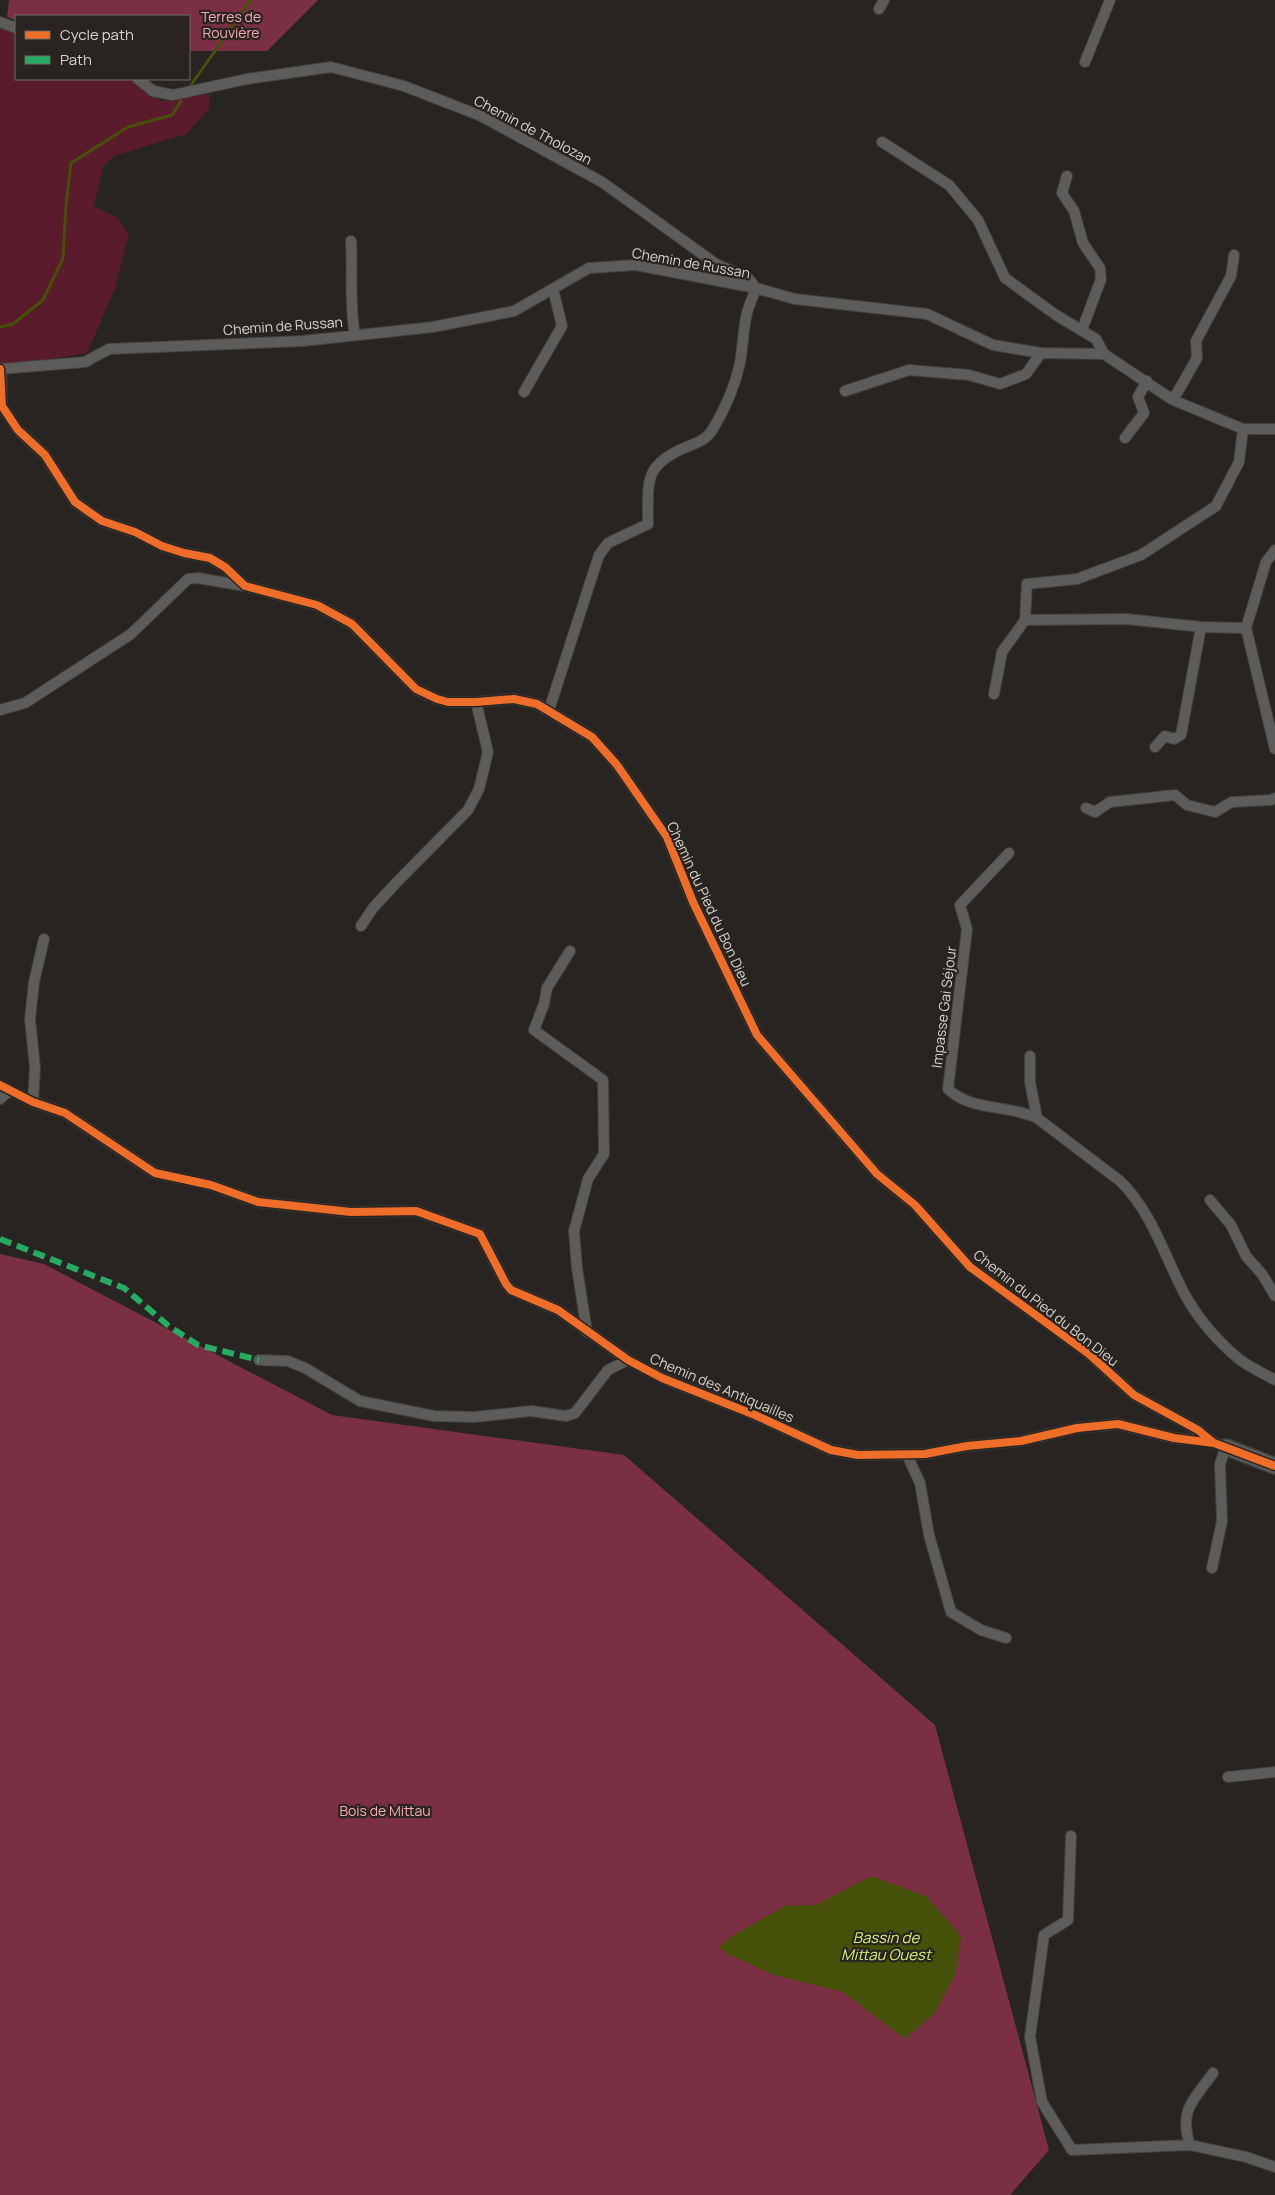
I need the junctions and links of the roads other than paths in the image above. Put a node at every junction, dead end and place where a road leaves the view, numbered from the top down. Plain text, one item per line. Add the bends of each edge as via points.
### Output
1 (1110, 0) edge
2 (0, 22) edge
3 (15, 28) edge
4 (1085, 62) dead end
5 (139, 80) edge
6 (882, 142) dead end
7 (1067, 176) dead end
8 (351, 241) dead end
9 (1234, 255) dead end
10 (721, 266) junction
11 (732, 271) junction
12 (723, 282) junction
13 (553, 288) junction
14 (756, 288) junction
15 (1082, 330) junction
16 (355, 334) junction
17 (1041, 353) junction
18 (1104, 354) junction
19 (1, 369) edge
20 (1147, 381) junction
21 (845, 391) dead end
22 (524, 392) dead end
23 (1173, 400) junction
24 (1243, 429) junction
25 (1275, 429) edge
26 (1125, 438) dead end
27 (1275, 550) edge
28 (245, 586) junction
29 (1025, 620) junction
30 (1201, 627) junction
31 (1246, 628) junction
32 (994, 694) dead end
33 (476, 702) junction
34 (0, 710) edge
35 (549, 710) junction
36 (1155, 747) dead end
37 (1275, 750) edge
38 (1275, 798) edge
39 (1086, 808) dead end
40 (1009, 853) dead end
41 (362, 926) dead end
42 (44, 939) dead end
43 (570, 952) dead end
44 (1030, 1056) dead end
45 (0, 1085) edge
46 (9, 1091) junction
47 (0, 1099) edge
48 (32, 1102) junction
49 (1038, 1118) junction
50 (1210, 1200) dead end
51 (1275, 1296) edge
52 (587, 1332) junction
53 (259, 1360) dead end
54 (628, 1360) junction
55 (1275, 1380) edge
56 (1220, 1445) junction
57 (908, 1455) junction
58 (1273, 1465) edge
59 (1212, 1568) dead end
60 (1006, 1638) dead end
61 (1275, 1772) edge
62 (1228, 1777) dead end
63 (1070, 1836) dead end
64 (1213, 2073) dead end
65 (1190, 2145) junction
66 (1275, 2167) edge

1 - 4 street
2 - 3 street
5 - 10 street, Chemin de Tholozan via 153,91 173,95 247,79 330,67 404,86 481,116 602,182
6 - 15 street via 949,185 978,220 1006,278
7 - 15 street via 1062,193 1074,211 1083,243 1100,268 1101,279
8 - 16 street
9 - 23 street via 1231,276 1196,341 1196,358
10 - 11 street, Chemin de Tholozan
10 - 12 street
11 - 12 street via 732,278
11 - 14 street, Chemin de Tholozan via 748,278
12 - 13 street, Chemin de Russan via 636,265 590,268
12 - 14 street, Chemin de Russan
13 - 16 street, Chemin de Russan via 514,311 433,327
13 - 22 street via 562,326
14 - 17 street, Chemin de Russan via 795,299 926,314 993,345
14 - 35 street via 747,313 740,363 732,390 712,431 704,440 657,462 647,500 648,524 608,543 599,556
15 - 18 street via 1096,339
16 - 19 street, Chemin de Russan via 303,341 109,349 85,362
17 - 18 street, Chemin de Russan
17 - 21 street via 1026,374 1000,384 969,375 909,370
18 - 20 street
19 - 28 street, Chemin du Pied du Bon Dieu via 2,406 18,430 45,455 75,502 102,521 135,532 162,546 210,558
20 - 23 street
20 - 26 street via 1138,397 1144,413
23 - 24 street
24 - 25 street
24 - 29 street via 1239,462 1216,506 1141,554 1077,579 1027,584
27 - 31 street via 1266,562
28 - 33 street, Chemin du Pied du Bon Dieu via 317,605 352,624 416,689 448,702
28 - 34 street via 188,579 130,634 25,703
29 - 30 street via 1127,618
29 - 32 street via 1002,652
30 - 31 street
30 - 36 street via 1181,735 1174,739 1165,736
31 - 37 street
33 - 35 street, Chemin du Pied du Bon Dieu via 514,699
33 - 41 street via 488,752 479,789 468,810 372,908
35 - 56 street, Chemin du Pied du Bon Dieu via 592,738 654,815 757,1035 877,1174 915,1206 970,1267 1089,1354 1134,1395
38 - 39 street via 1232,802 1215,812 1187,805 1175,795 1110,802 1095,812
40 - 49 street, Impasse Gai Séjour via 960,905 967,929 948,1089 958,1098 1026,1112
42 - 48 street via 34,982 30,1020 35,1068
43 - 52 street via 547,988 534,1030 603,1080 604,1154 588,1179 574,1231
44 - 49 street via 1030,1082
45 - 46 street, Chemin des Antiquailles
46 - 47 street
46 - 48 street, Chemin des Antiquailles
48 - 52 street, Chemin des Antiquailles via 65,1113 155,1173 211,1185 258,1202 351,1212 416,1211 468,1229 480,1234 511,1290 558,1310
49 - 55 street, Impasse Gai Séjour via 1130,1191 1165,1248 1183,1292 1208,1326 1240,1360
50 - 51 street via 1231,1225 1246,1256
52 - 54 street, Chemin des Antiquailles
53 - 54 street via 288,1361 360,1401 434,1416 474,1417 531,1411 566,1416 574,1413 608,1370
54 - 57 street, Chemin des Antiquailles via 662,1378 831,1450 858,1455
56 - 57 street, Chemin des Antiquailles via 1118,1424 1077,1428 1021,1441
56 - 58 street
56 - 59 street via 1222,1521
57 - 60 street via 920,1483 928,1535 951,1612 981,1630
61 - 62 street
63 - 65 street via 1068,1920 1044,1935 1030,2038 1042,2102 1072,2150
64 - 65 street via 1189,2106 1186,2126
65 - 66 street

